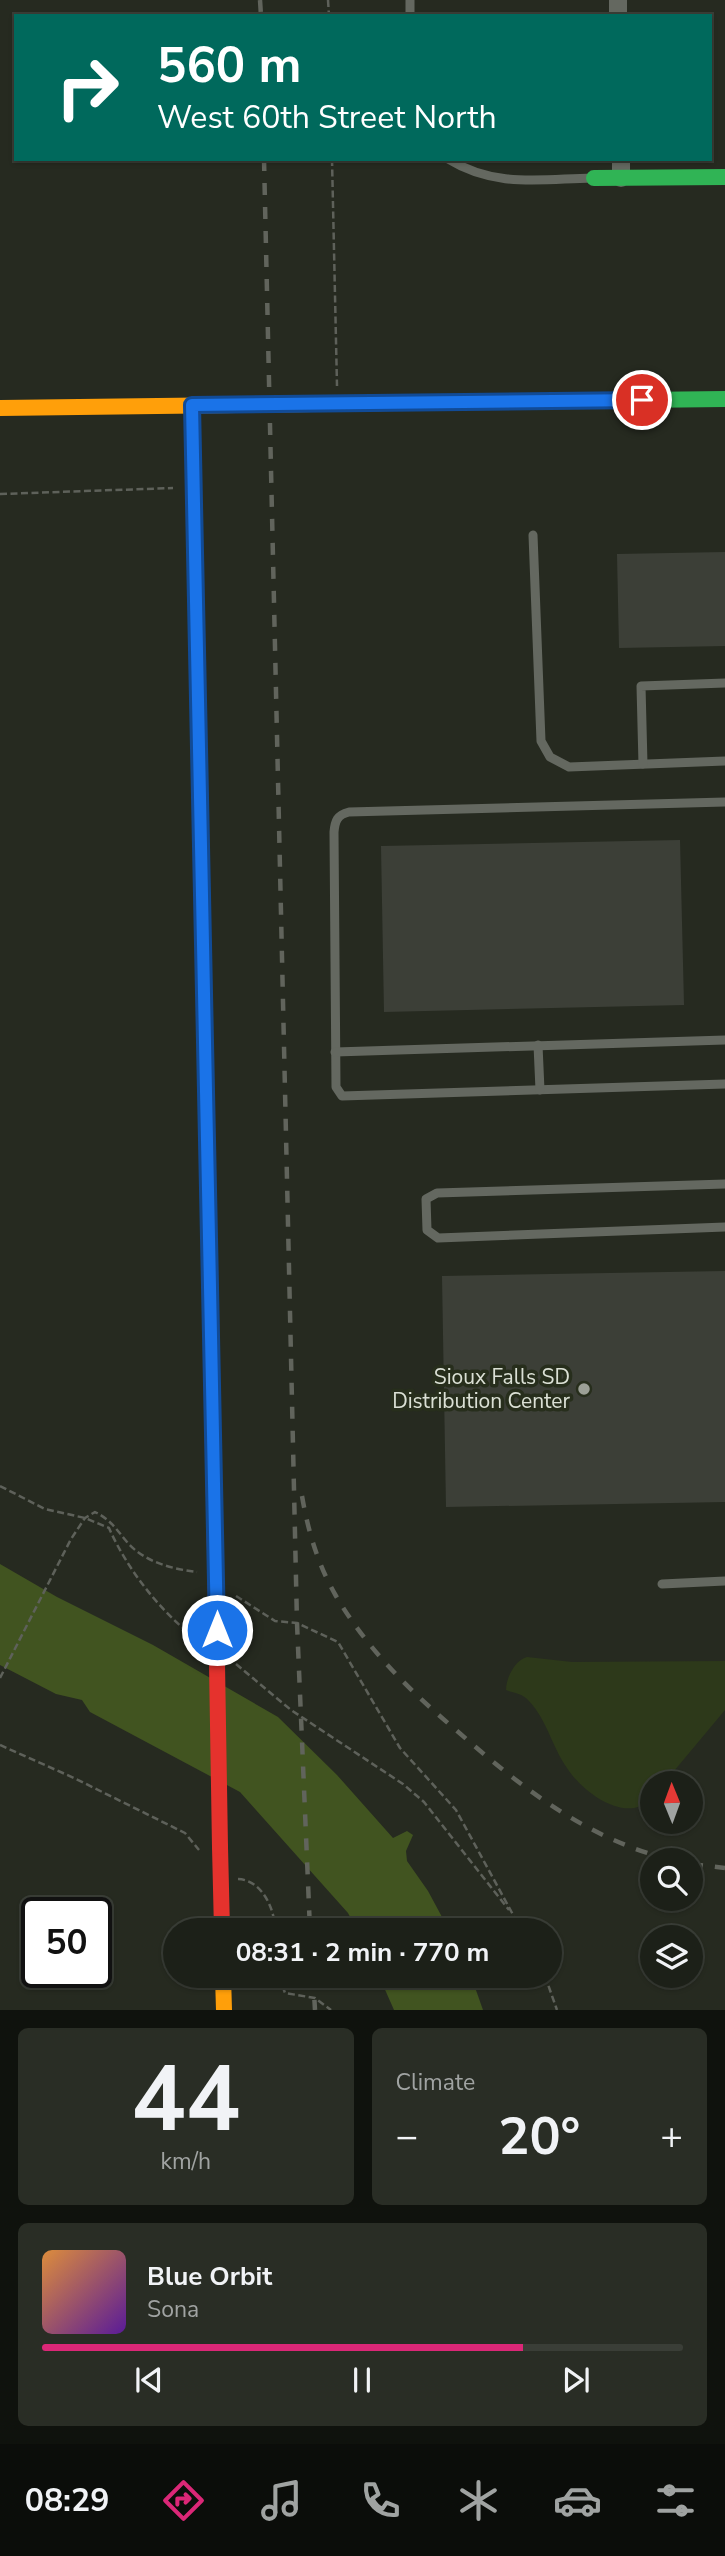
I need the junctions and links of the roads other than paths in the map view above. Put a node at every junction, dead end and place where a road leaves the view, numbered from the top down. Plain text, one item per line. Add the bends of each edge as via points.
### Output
1 (452, 161) edge
2 (621, 161) edge
3 (725, 177) edge
4 (594, 178) joint
5 (621, 178) junction
6 (725, 399) edge
7 (192, 405) junction
8 (0, 408) edge
9 (533, 535) dead end
10 (725, 683) edge
11 (725, 761) edge
12 (643, 764) junction
13 (725, 802) edge
14 (725, 1040) edge
15 (538, 1045) junction
16 (335, 1052) junction
17 (725, 1084) edge
18 (540, 1090) junction
19 (725, 1184) edge
20 (725, 1227) edge
21 (725, 1581) edge
22 (662, 1584) dead end
23 (222, 1918) edge
24 (223, 1988) edge
25 (224, 2010) edge

1 - 4 lane via 480,176 512,180
2 - 5 street
3 - 5 main road
4 - 5 main road
6 - 7 main road
7 - 8 main road
7 - 23 main road, bridge
9 - 12 lane via 541,741 550,757 569,767
10 - 12 lane via 640,686
11 - 12 lane
13 - 16 lane via 341,814 334,832
14 - 15 lane
15 - 16 lane
15 - 18 lane
16 - 18 lane via 336,1087 342,1096
17 - 18 lane
19 - 20 lane via 436,1193 426,1199 428,1230 438,1238
21 - 22 lane
24 - 25 main road

